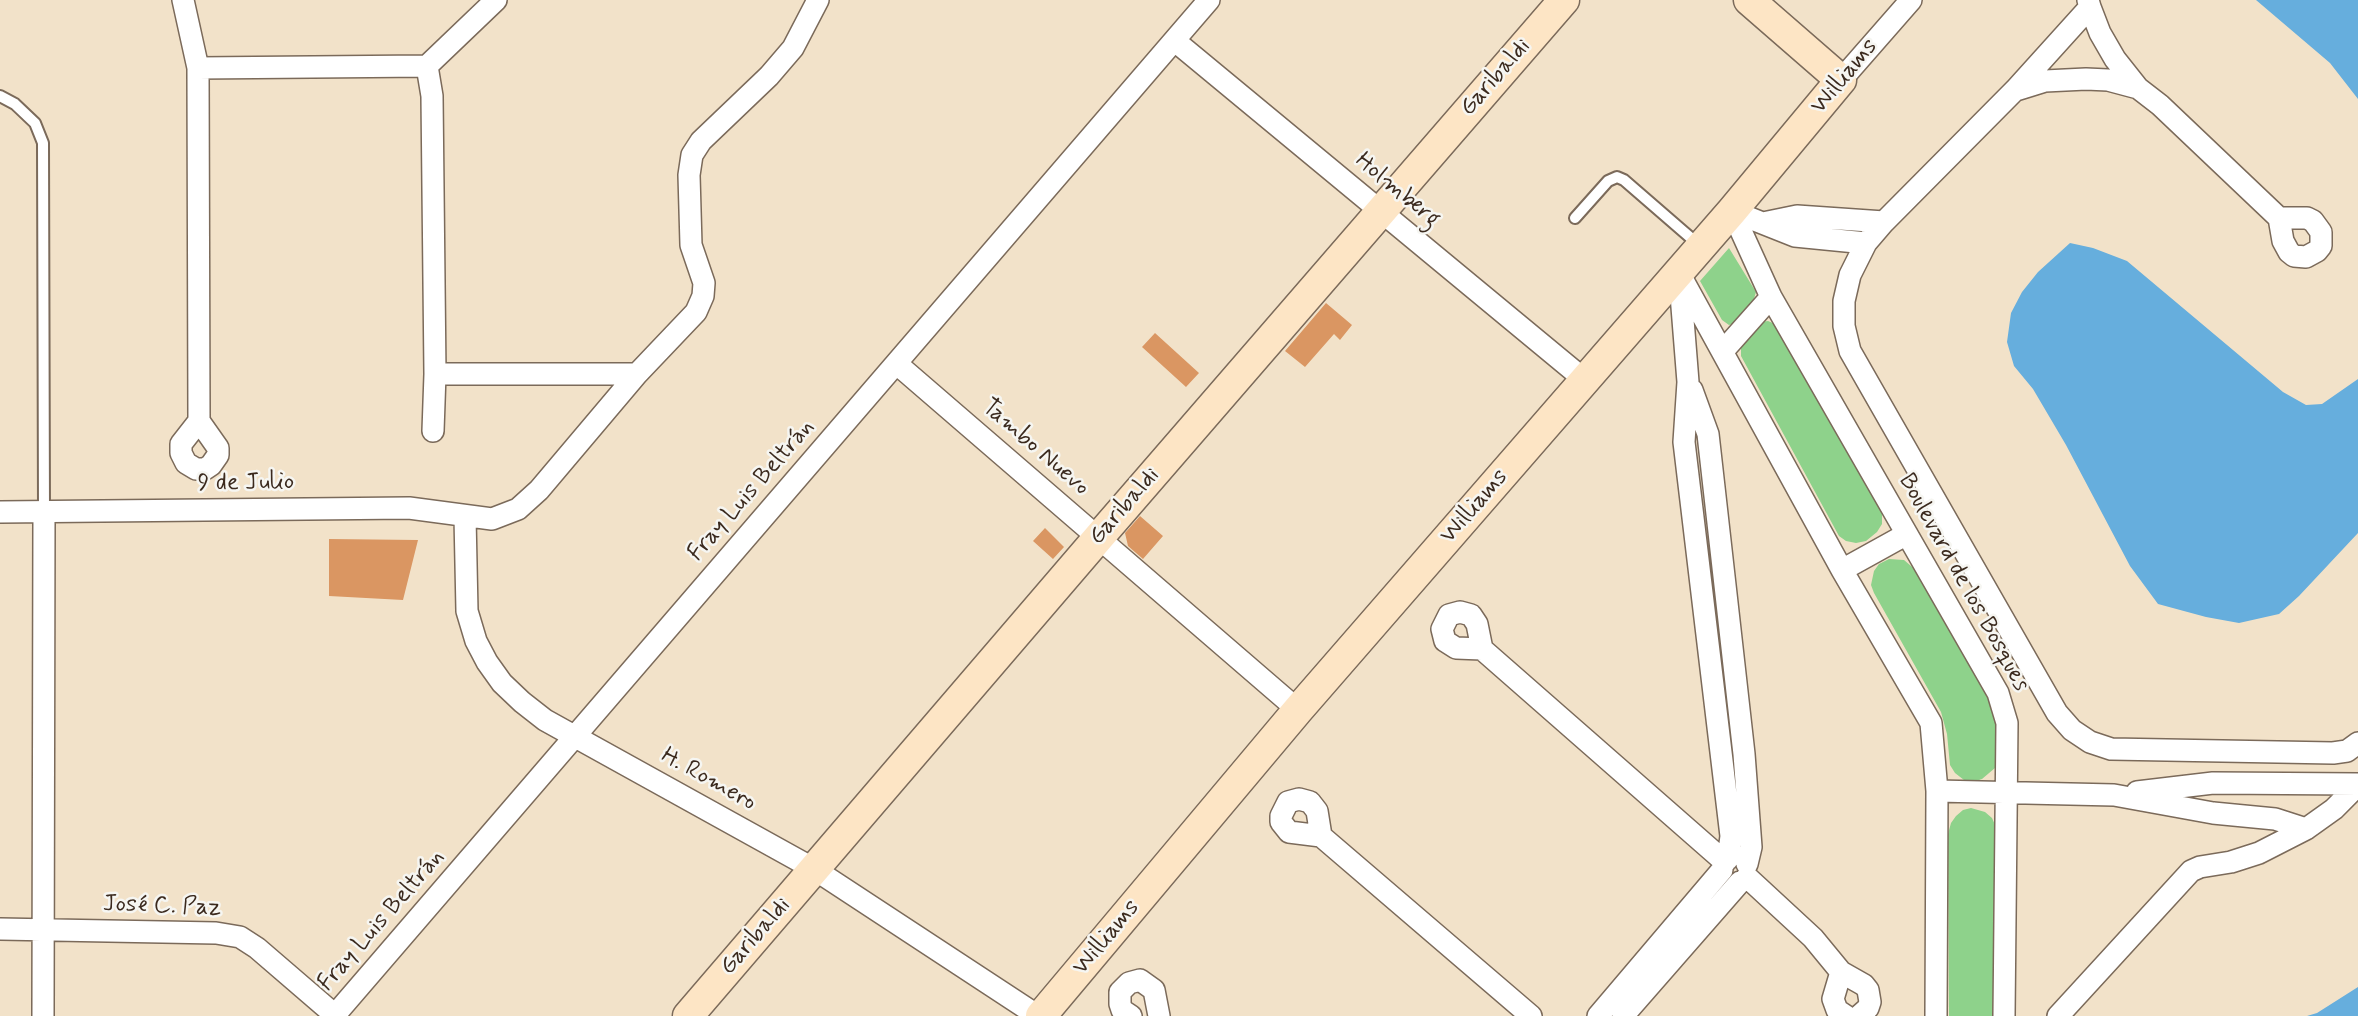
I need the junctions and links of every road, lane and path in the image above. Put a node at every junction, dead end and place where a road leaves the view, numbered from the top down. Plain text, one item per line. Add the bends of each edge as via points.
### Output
1 (183, 0) edge
2 (496, 0) edge
3 (818, 0) edge
4 (1209, 0) edge
5 (1564, 0) edge
6 (1748, 0) edge
7 (1911, 0) edge
8 (2089, 3) edge
9 (1175, 41) junction
10 (427, 65) junction
11 (198, 68) junction
12 (1841, 80) junction
13 (2138, 88) junction
14 (2015, 90) junction
15 (0, 96) edge
16 (1380, 211) junction
17 (1732, 211) junction
18 (1575, 218) dead end
19 (2279, 218) dead end
20 (1884, 222) junction
21 (1763, 223) junction
22 (1867, 243) junction
23 (1701, 247) junction
24 (1679, 272) junction
25 (1771, 297) junction
26 (1723, 351) junction
27 (897, 364) junction
28 (435, 374) junction
29 (637, 374) junction
30 (1586, 381) junction
31 (199, 421) dead end
32 (433, 431) dead end
33 (0, 512) edge
34 (44, 512) junction
35 (465, 517) junction
36 (1908, 534) junction
37 (1098, 537) junction
38 (1842, 570) junction
39 (1482, 649) dead end
40 (1298, 710) junction
41 (576, 737) junction
42 (2358, 743) edge
43 (2358, 784) edge
44 (1937, 791) junction
45 (2006, 791) junction
46 (2114, 795) junction
47 (2306, 829) junction
48 (1321, 836) dead end
49 (814, 869) junction
50 (1735, 869) junction
51 (0, 929) edge
52 (43, 929) junction
53 (1841, 972) junction
54 (43, 1016) edge
55 (335, 1016) edge
56 (688, 1016) edge
57 (1040, 1016) edge
58 (1131, 1016) edge
59 (1159, 1016) edge
60 (1531, 1016) edge
61 (1598, 1016) edge
62 (1623, 1016) edge
63 (1846, 1016) edge
64 (1858, 1016) edge
65 (1936, 1016) edge
66 (2004, 1016) edge
67 (2057, 1016) edge

1 - 11 street
2 - 10 street
3 - 29 street via 793,48 692,155 691,245 704,283 703,296 696,312
4 - 9 street, Fray Luis Beltrán
5 - 16 street, Garibaldi
6 - 12 street
7 - 12 street, Williams
8 - 13 street via 2105,42
8 - 14 street
9 - 16 street, Holmberg
9 - 27 street, Fray Luis Beltrán
10 - 11 street
10 - 28 street via 432,96
11 - 31 street
12 - 17 street, Williams
13 - 14 street via 2086,79 2045,81
13 - 19 street
14 - 20 street
15 - 34 lane via 35,123 43,143
16 - 30 street, Holmberg
16 - 37 street, Garibaldi
17 - 21 street
17 - 23 street, Williams
17 - 25 street, Boulevard de los Bosques
18 - 23 lane via 1616,177
20 - 21 street via 1797,216
20 - 22 street
21 - 22 street via 1796,236
22 - 42 street via 1850,275 1844,301 1850,351 2057,713 2072,730 2090,743 2111,749 2333,753
23 - 24 street, Williams
24 - 26 street
24 - 30 street, Williams
24 - 50 street via 1688,382 1684,442
25 - 26 street
25 - 36 street, Boulevard de los Bosques
26 - 38 street
27 - 37 street, Tambo Nuevo
27 - 41 street, Fray Luis Beltrán
28 - 29 street
28 - 32 street
29 - 35 street, 9 de Julio via 528,502 492,519
30 - 40 street, Williams
33 - 34 street, 9 de Julio
34 - 35 street, 9 de Julio via 408,508
34 - 52 street
35 - 41 street, H. Romero via 467,611 487,663 522,702
36 - 38 street
36 - 45 street, Boulevard de los Bosques via 1998,693 2007,723
37 - 40 street, Tambo Nuevo
37 - 49 street, Garibaldi
38 - 44 street via 1931,723
39 - 50 street
40 - 57 street, Williams
41 - 49 street, H. Romero
41 - 55 street, Fray Luis Beltrán
43 - 46 street via 2213,783
43 - 47 street
44 - 45 street
44 - 65 street
45 - 46 street
45 - 66 street, Boulevard de los Bosques
46 - 47 street via 2275,819
47 - 67 street via 2259,853 2191,871
48 - 60 street
49 - 56 street, Garibaldi
49 - 57 street, H. Romero
50 - 53 street via 1813,938
50 - 61 street
50 - 62 street
51 - 52 street, José C. Paz
52 - 54 street
52 - 55 street, José C. Paz via 240,937
53 - 63 street via 1833,999 1837,1010
53 - 64 street via 1868,990 1868,1008
58 - 59 street via 1122,1010 1119,998 1124,986 1140,980 1154,990

